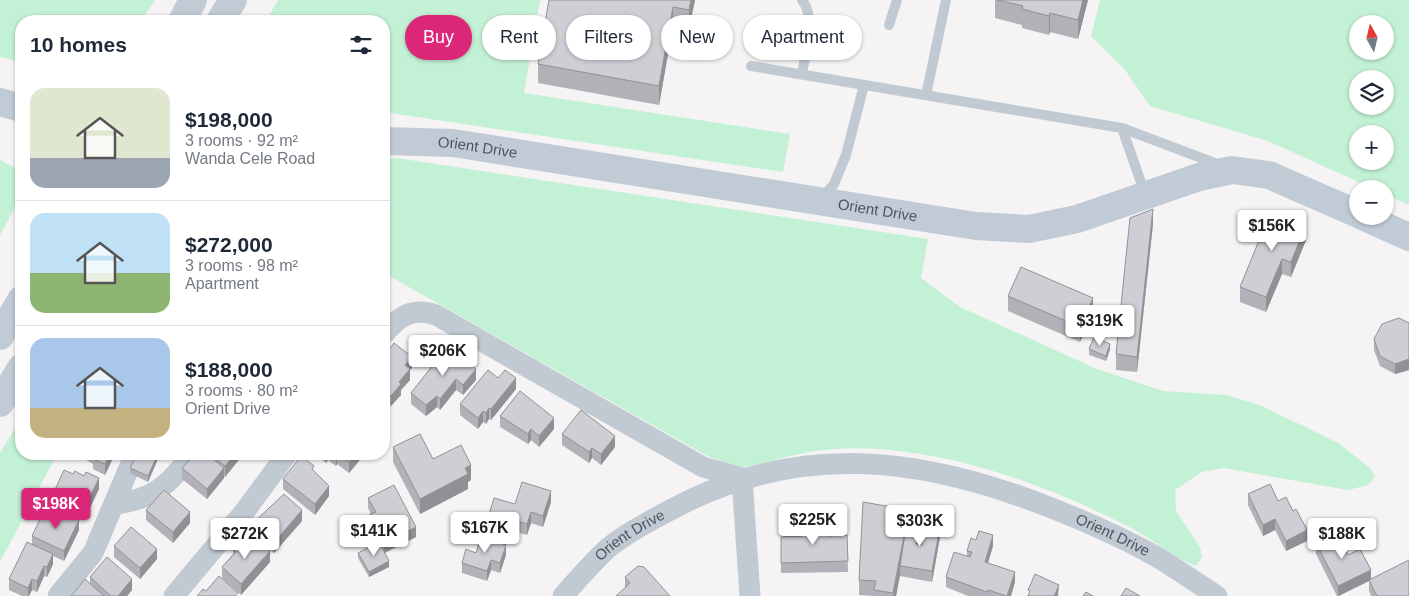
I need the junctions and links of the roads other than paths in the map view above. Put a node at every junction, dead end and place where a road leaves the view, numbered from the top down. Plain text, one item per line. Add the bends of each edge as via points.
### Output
1 (194, 0) edge
2 (233, 0) edge
3 (802, 0) edge
4 (897, 0) edge
5 (946, 0) edge
6 (185, 15) edge
7 (224, 15) edge
8 (889, 25) dead end
9 (751, 66) dead end
10 (802, 74) junction
11 (864, 85) junction
12 (926, 95) junction
13 (1122, 128) junction
14 (390, 140) edge
15 (1232, 170) junction
16 (1146, 194) junction
17 (818, 201) junction
18 (1349, 210) edge
19 (1382, 225) edge
20 (1409, 237) edge
21 (15, 310) edge
22 (390, 326) edge
23 (0, 336) edge
24 (15, 378) edge
25 (0, 403) edge
26 (132, 460) edge
27 (187, 460) edge
28 (283, 460) edge
29 (742, 478) junction
30 (114, 504) junction
31 (58, 596) edge
32 (174, 596) edge
33 (563, 596) edge
34 (750, 596) edge
35 (1217, 596) edge

1 - 6 street
2 - 7 street
3 - 10 lane via 808,7
4 - 8 lane
5 - 12 lane
9 - 10 lane
10 - 11 lane
11 - 12 lane
11 - 17 lane via 846,155 834,184
12 - 13 lane
13 - 15 lane
13 - 16 lane
14 - 17 street, Orient Drive via 453,143
15 - 16 street, Orient Drive
15 - 18 street, Orient Drive via 1269,175
16 - 17 street, Orient Drive via 1077,220 1029,229 976,226
19 - 20 street
21 - 23 street
22 - 29 street via 395,320 416,311 436,315 703,467
24 - 25 street
26 - 30 street
27 - 30 street via 150,496 140,501
28 - 32 street
29 - 33 street, Orient Drive via 670,510 608,548
29 - 34 street
29 - 35 street, Orient Drive via 845,462 891,464 961,477 1086,521 1157,557
30 - 31 street via 93,553

